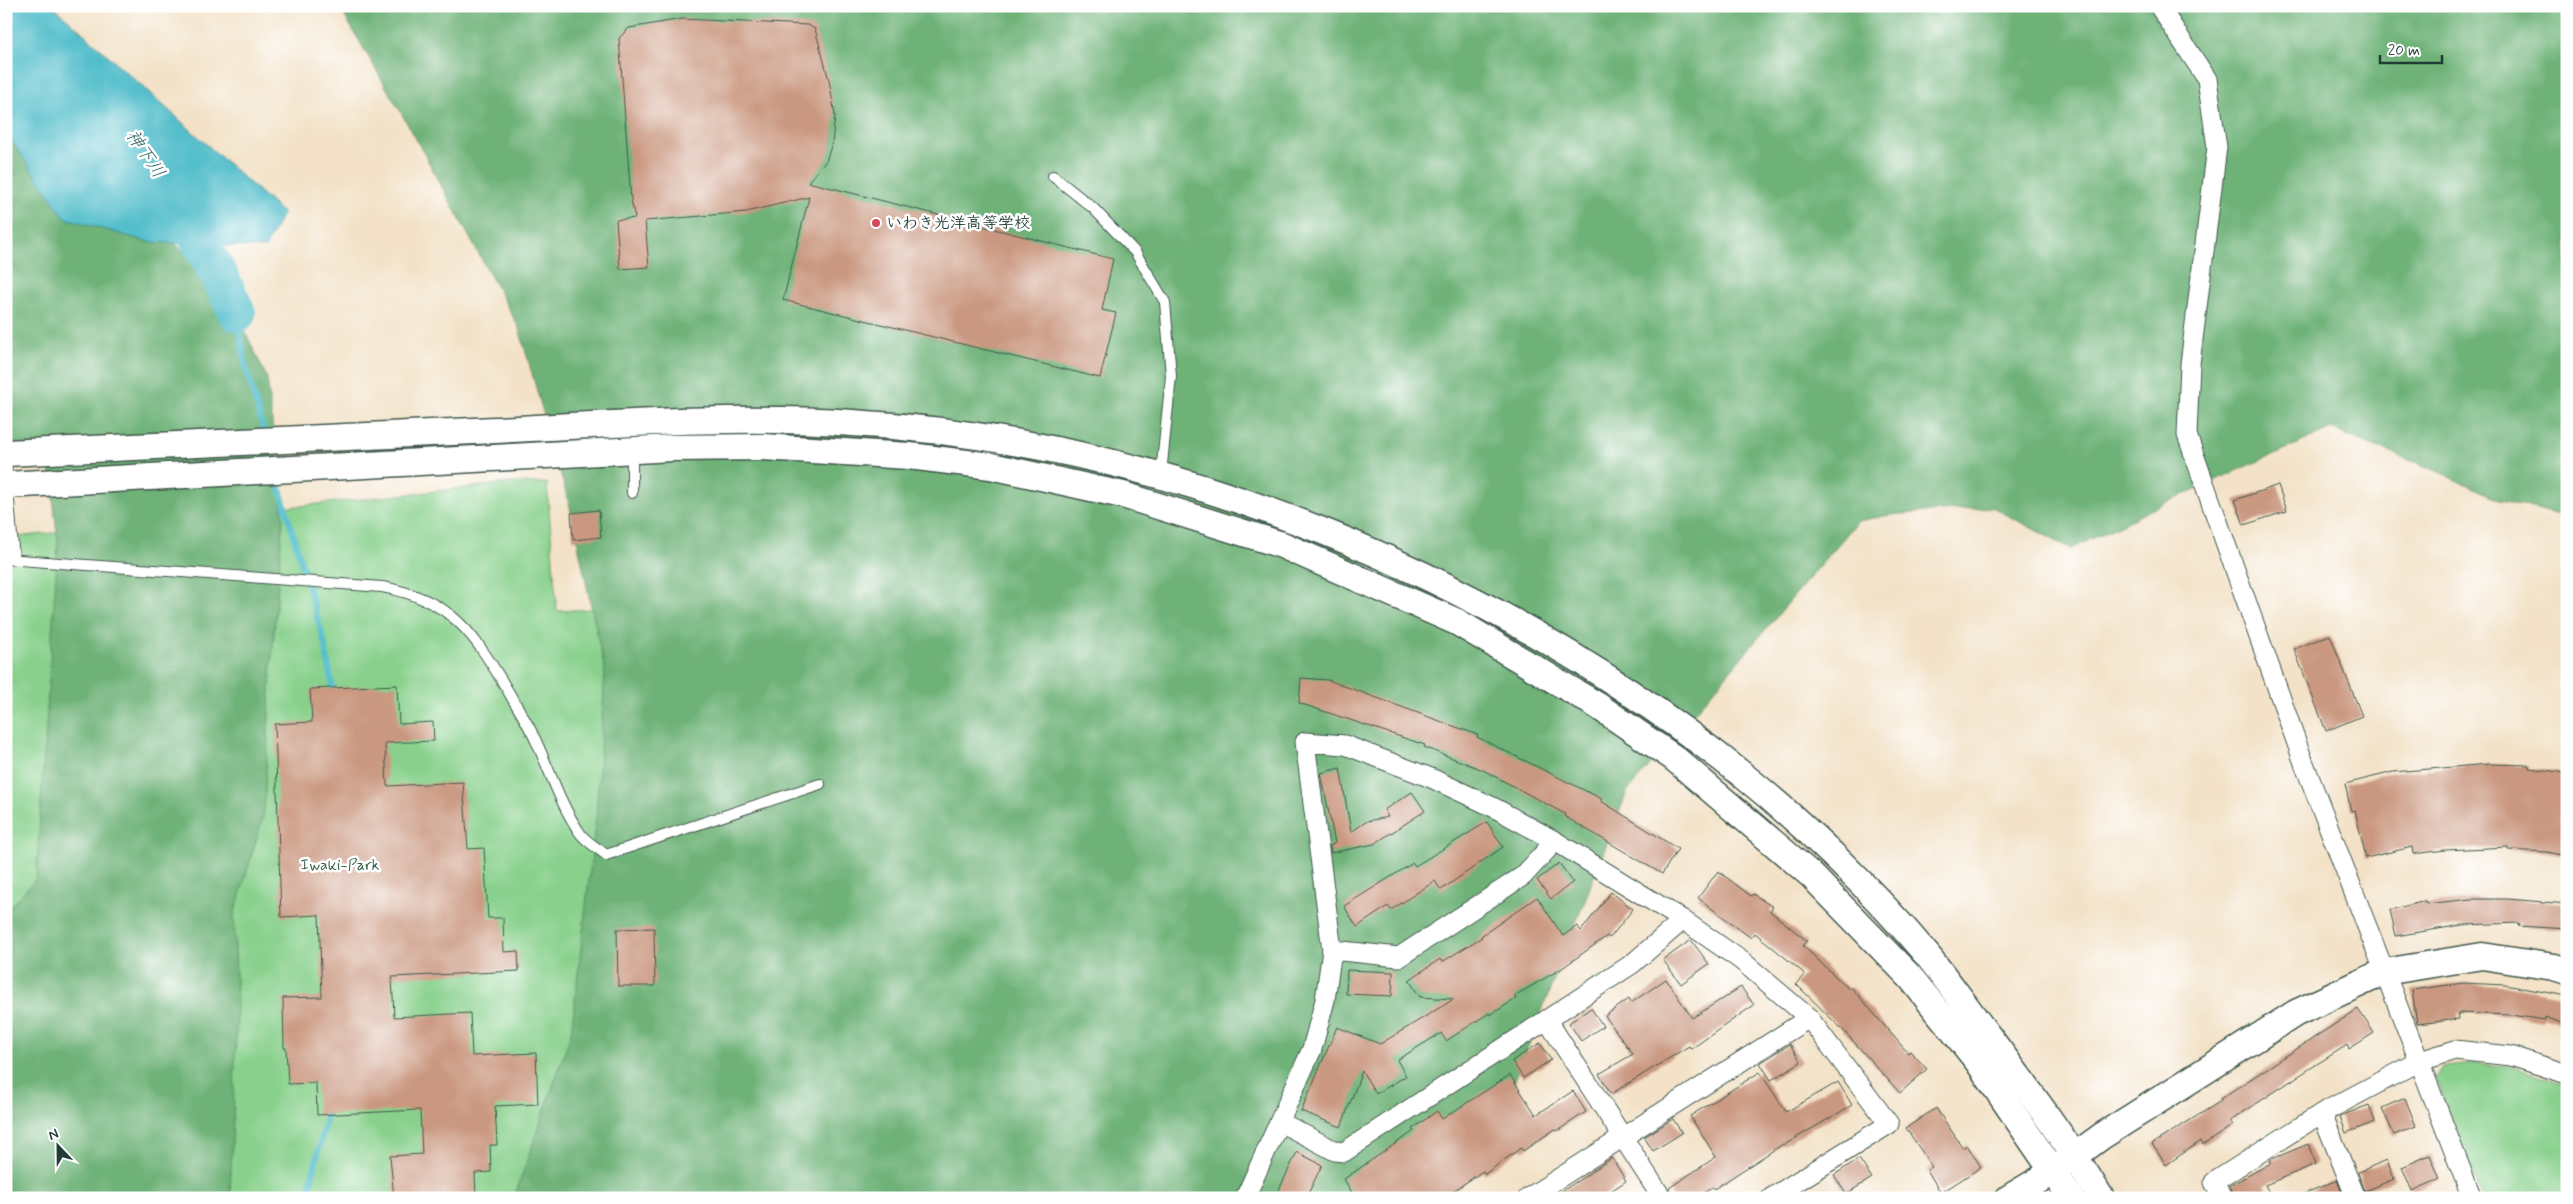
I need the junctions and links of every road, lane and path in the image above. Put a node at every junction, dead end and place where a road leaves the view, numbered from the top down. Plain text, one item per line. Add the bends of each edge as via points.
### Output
1 (2160, 6) edge
2 (1053, 176) dead end
3 (632, 451) junction
4 (6, 453) edge
5 (1161, 474) junction
6 (6, 479) edge
7 (632, 493) dead end
8 (1154, 504) junction
9 (10, 559) edge
10 (820, 784) dead end
11 (1555, 841) junction
12 (1683, 920) junction
13 (1332, 950) junction
14 (2384, 972) junction
15 (2567, 972) edge
16 (1809, 1018) junction
17 (1547, 1020) junction
18 (2420, 1061) junction
19 (2567, 1074) edge
20 (2322, 1114) junction
21 (1280, 1122) junction
22 (1624, 1136) junction
23 (2076, 1156) junction
24 (2054, 1171) junction
25 (1245, 1198) edge
26 (1528, 1198) edge
27 (1662, 1198) edge
28 (1771, 1198) edge
29 (2009, 1198) edge
30 (2071, 1198) edge
31 (2101, 1198) edge
32 (2222, 1198) edge
33 (2356, 1198) edge
34 (2472, 1198) edge

1 - 14 street via 2207,79 2217,147 2190,364 2187,435 2305,766
2 - 5 lane via 1093,208 1135,252 1164,302 1171,376
3 - 6 street
3 - 7 lane
3 - 8 street via 763,447 909,456 991,466
4 - 5 street via 728,418 856,423 983,436
5 - 8 street
5 - 23 street via 1329,533 1469,598 1612,680 1740,773 1834,856 1927,955
6 - 9 lane
8 - 24 street via 1282,545 1456,622 1598,706 1674,758 1811,875 1911,978 1980,1063
9 - 10 lane via 382,586 424,599 447,611 466,627 535,737 581,835 606,855
11 - 12 street
11 - 13 street via 1522,876 1399,957
11 - 13 street via 1494,807 1431,778 1345,745 1305,742
12 - 16 street via 1742,961
12 - 17 street via 1632,964
13 - 21 street via 1312,1049
14 - 15 street via 2482,956 2554,967
14 - 18 street
14 - 23 street via 2296,1013 2102,1136
16 - 22 street
16 - 28 street via 1888,1124
17 - 21 street via 1344,1152 1334,1151
17 - 22 street
18 - 19 street via 2455,1050 2510,1056
18 - 20 street
18 - 34 street
20 - 32 street via 2214,1182
20 - 33 street
21 - 25 street
22 - 26 street
22 - 27 street
23 - 24 street
23 - 31 street
24 - 29 street
24 - 30 street

